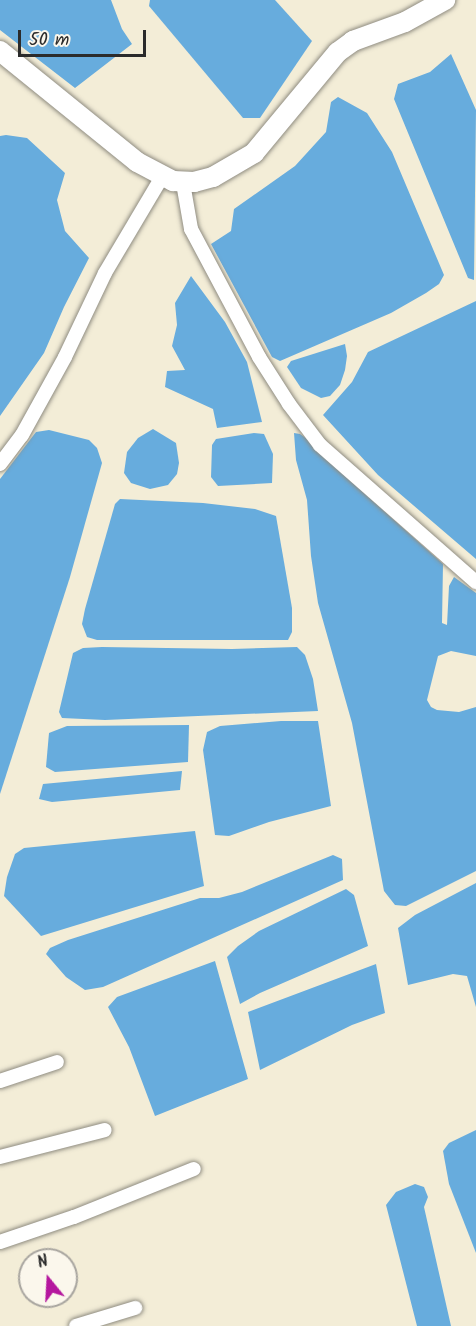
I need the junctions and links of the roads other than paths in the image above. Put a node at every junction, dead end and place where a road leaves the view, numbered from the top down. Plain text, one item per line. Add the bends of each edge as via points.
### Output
1 (445, 0) edge
2 (0, 51) edge
3 (159, 184) junction
4 (185, 197) junction
5 (0, 464) edge
6 (476, 582) edge
7 (57, 1062) dead end
8 (0, 1081) edge
9 (105, 1130) dead end
10 (0, 1156) edge
11 (194, 1169) dead end
12 (0, 1242) edge
13 (135, 1308) dead end
14 (76, 1326) edge

1 - 4 main road via 405,22 353,41 338,52 254,153
2 - 3 main road
3 - 4 main road
3 - 5 street via 97,288 22,435
4 - 6 street via 191,229 259,357 289,404 320,445
7 - 8 street
9 - 10 street
11 - 12 street via 65,1221
13 - 14 street

